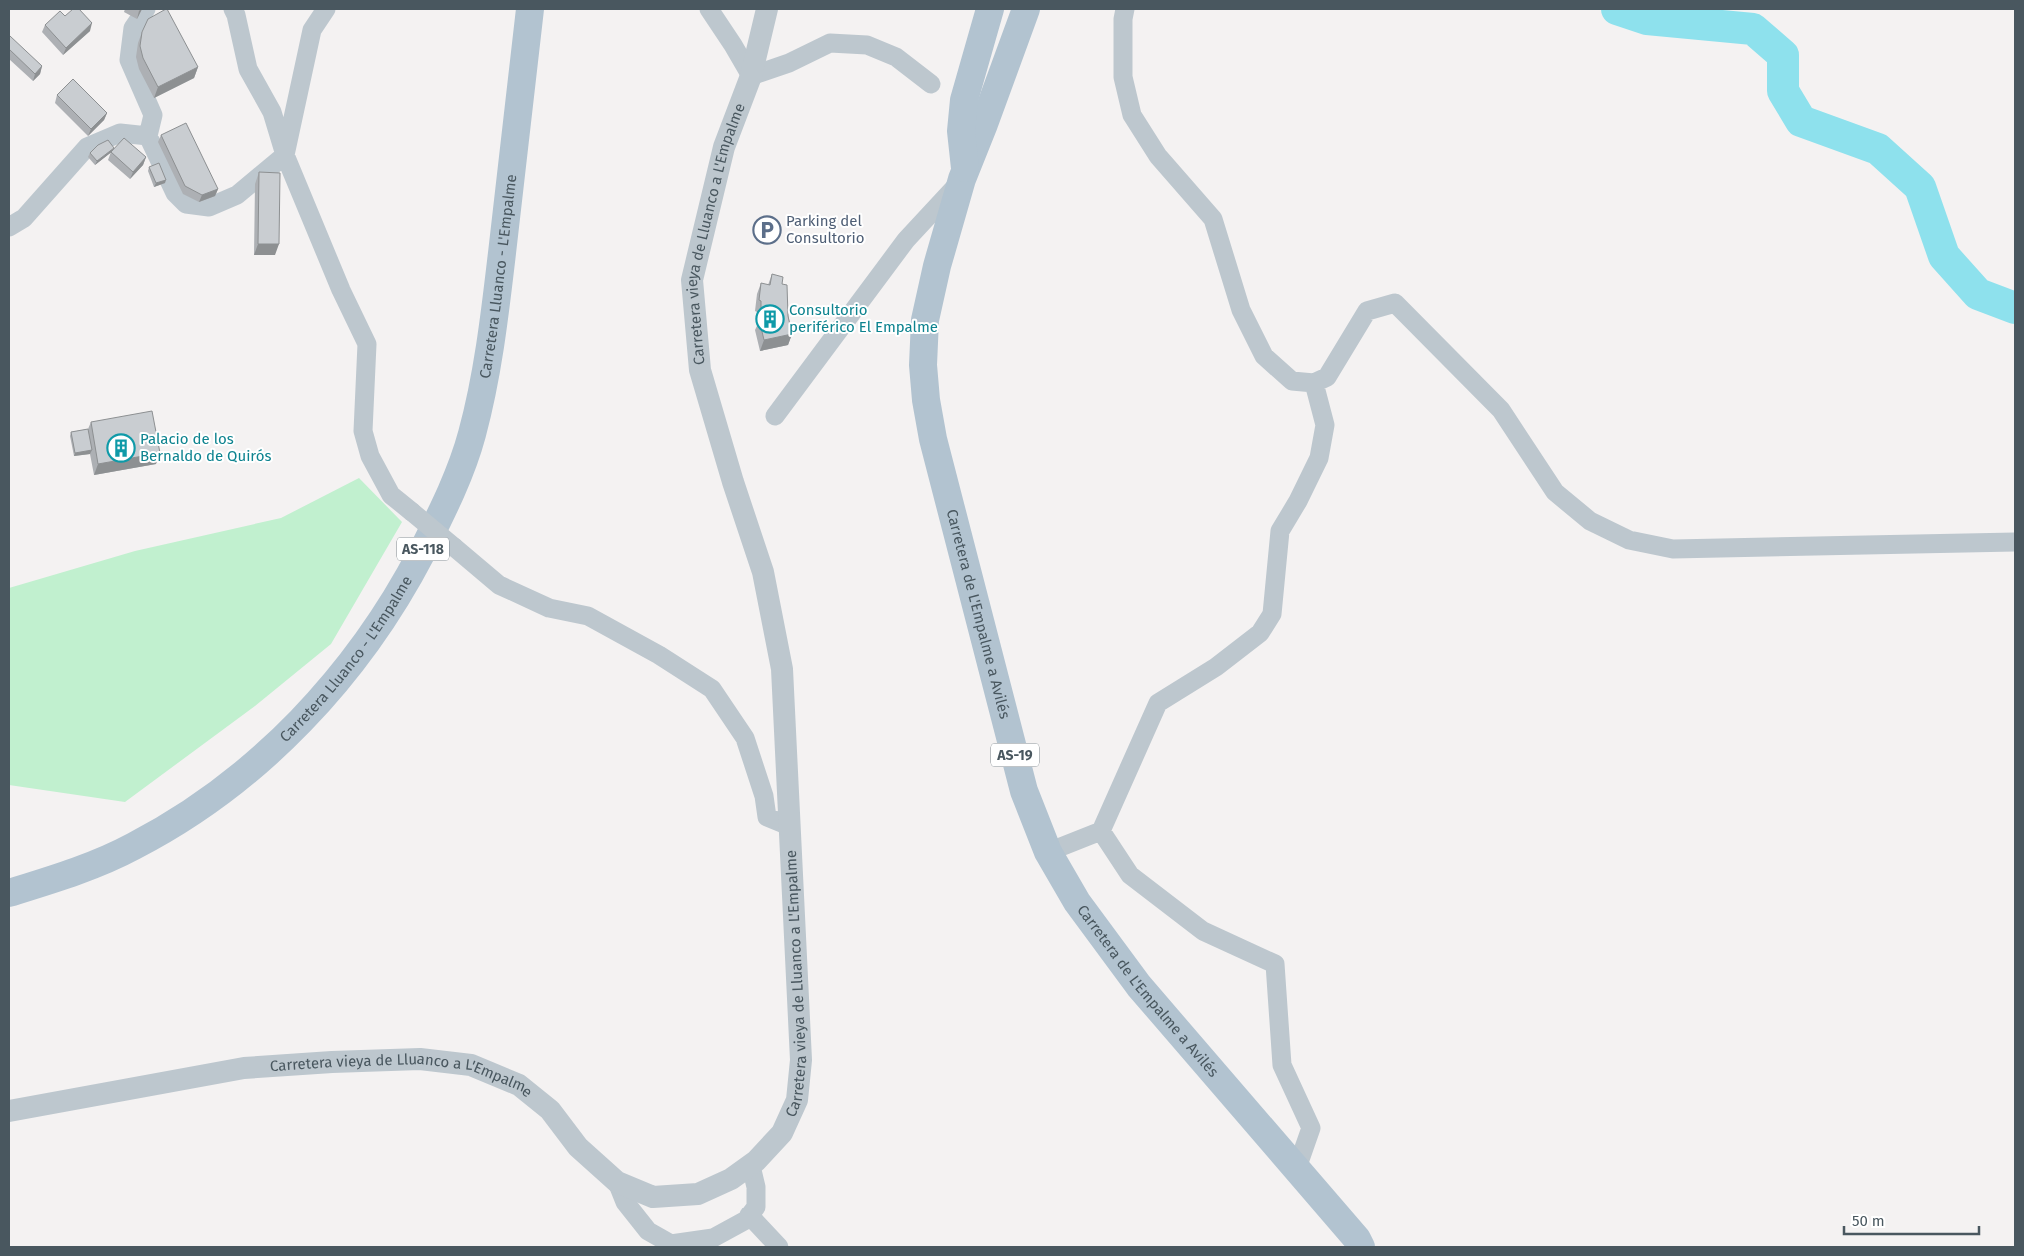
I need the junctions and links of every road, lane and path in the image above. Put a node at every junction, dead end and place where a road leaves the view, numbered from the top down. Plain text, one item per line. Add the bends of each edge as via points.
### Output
1 (146, 9) edge
2 (232, 9) edge
3 (326, 9) edge
4 (530, 9) edge
5 (709, 9) edge
6 (768, 9) edge
7 (990, 9) edge
8 (997, 9) edge
9 (1012, 9) edge
10 (1026, 9) edge
11 (1125, 9) edge
12 (982, 37) junction
13 (751, 76) junction
14 (931, 84) dead end
15 (984, 124) junction
16 (148, 136) junction
17 (285, 155) junction
18 (964, 176) junction
19 (9, 228) edge
20 (1314, 383) junction
21 (775, 416) dead end
22 (2015, 542) edge
23 (790, 826) junction
24 (1101, 831) junction
25 (1048, 852) junction
26 (9, 893) edge
27 (9, 1111) edge
28 (751, 1166) junction
29 (1297, 1168) junction
30 (617, 1182) junction
31 (750, 1215) junction
32 (1359, 1243) edge
33 (779, 1247) edge

1 - 16 street via 133,28 128,60 152,115
2 - 17 street via 248,69 272,112
3 - 17 street via 312,30
4 - 26 main road, Carretera Lluanco - L'Empalme / AS-118 via 491,341 472,435 445,506 405,583 367,641 322,697 270,752 236,781 134,846 80,869
5 - 13 street
6 - 13 street, Carretera vieya de Lluanco a L'Empalme
7 - 12 main road
8 - 12 main road
9 - 15 main road via 980,96
10 - 15 main road, Carretera de L'Empalme a Avilés
11 - 20 street via 1123,77 1132,115 1158,156 1213,219 1241,310 1264,356 1292,381
12 - 18 main road via 964,100 961,131
13 - 14 street via 789,63 830,43 839,43 867,45 896,57
13 - 23 street, Carretera vieya de Lluanco a L'Empalme via 724,147 692,280 700,370 763,572 782,669
15 - 18 main road, Carretera de L'Empalme a Avilés / AS-19
16 - 17 street via 175,193 186,204 209,207 237,195
16 - 19 street via 120,133 87,147 24,218
17 - 23 street, bridge via 367,344 363,431 370,456 391,494 499,585 549,608 588,616 659,654 712,689 744,738 764,796 767,817
18 - 21 street via 906,240
18 - 25 main road, Carretera de L'Empalme a Avilés / AS-19 via 925,320 923,365 926,400 1024,791
20 - 22 street via 1327,377 1367,311 1395,303 1501,410 1555,492 1590,521 1629,540 1673,549
20 - 24 street via 1325,425 1319,458 1280,531 1272,614 1260,633 1216,667 1158,703
23 - 28 street, Carretera vieya de Lluanco a L'Empalme via 801,1060 797,1100 782,1133
24 - 25 street
24 - 29 street via 1130,875 1203,931 1275,964 1282,1065 1311,1128
25 - 29 main road, Carretera de L'Empalme a Avilés / AS-19 via 1077,902 1139,986
27 - 30 street, Carretera vieya de Lluanco a L'Empalme via 244,1068 420,1059 472,1065 518,1085 550,1110 578,1147
28 - 30 street, Carretera vieya de Lluanco a L'Empalme via 698,1194 653,1197
28 - 31 street via 756,1207
29 - 32 main road, Carretera de L'Empalme a Avilés / AS-19
30 - 31 street via 625,1202 648,1231 671,1244 713,1238
31 - 33 street

